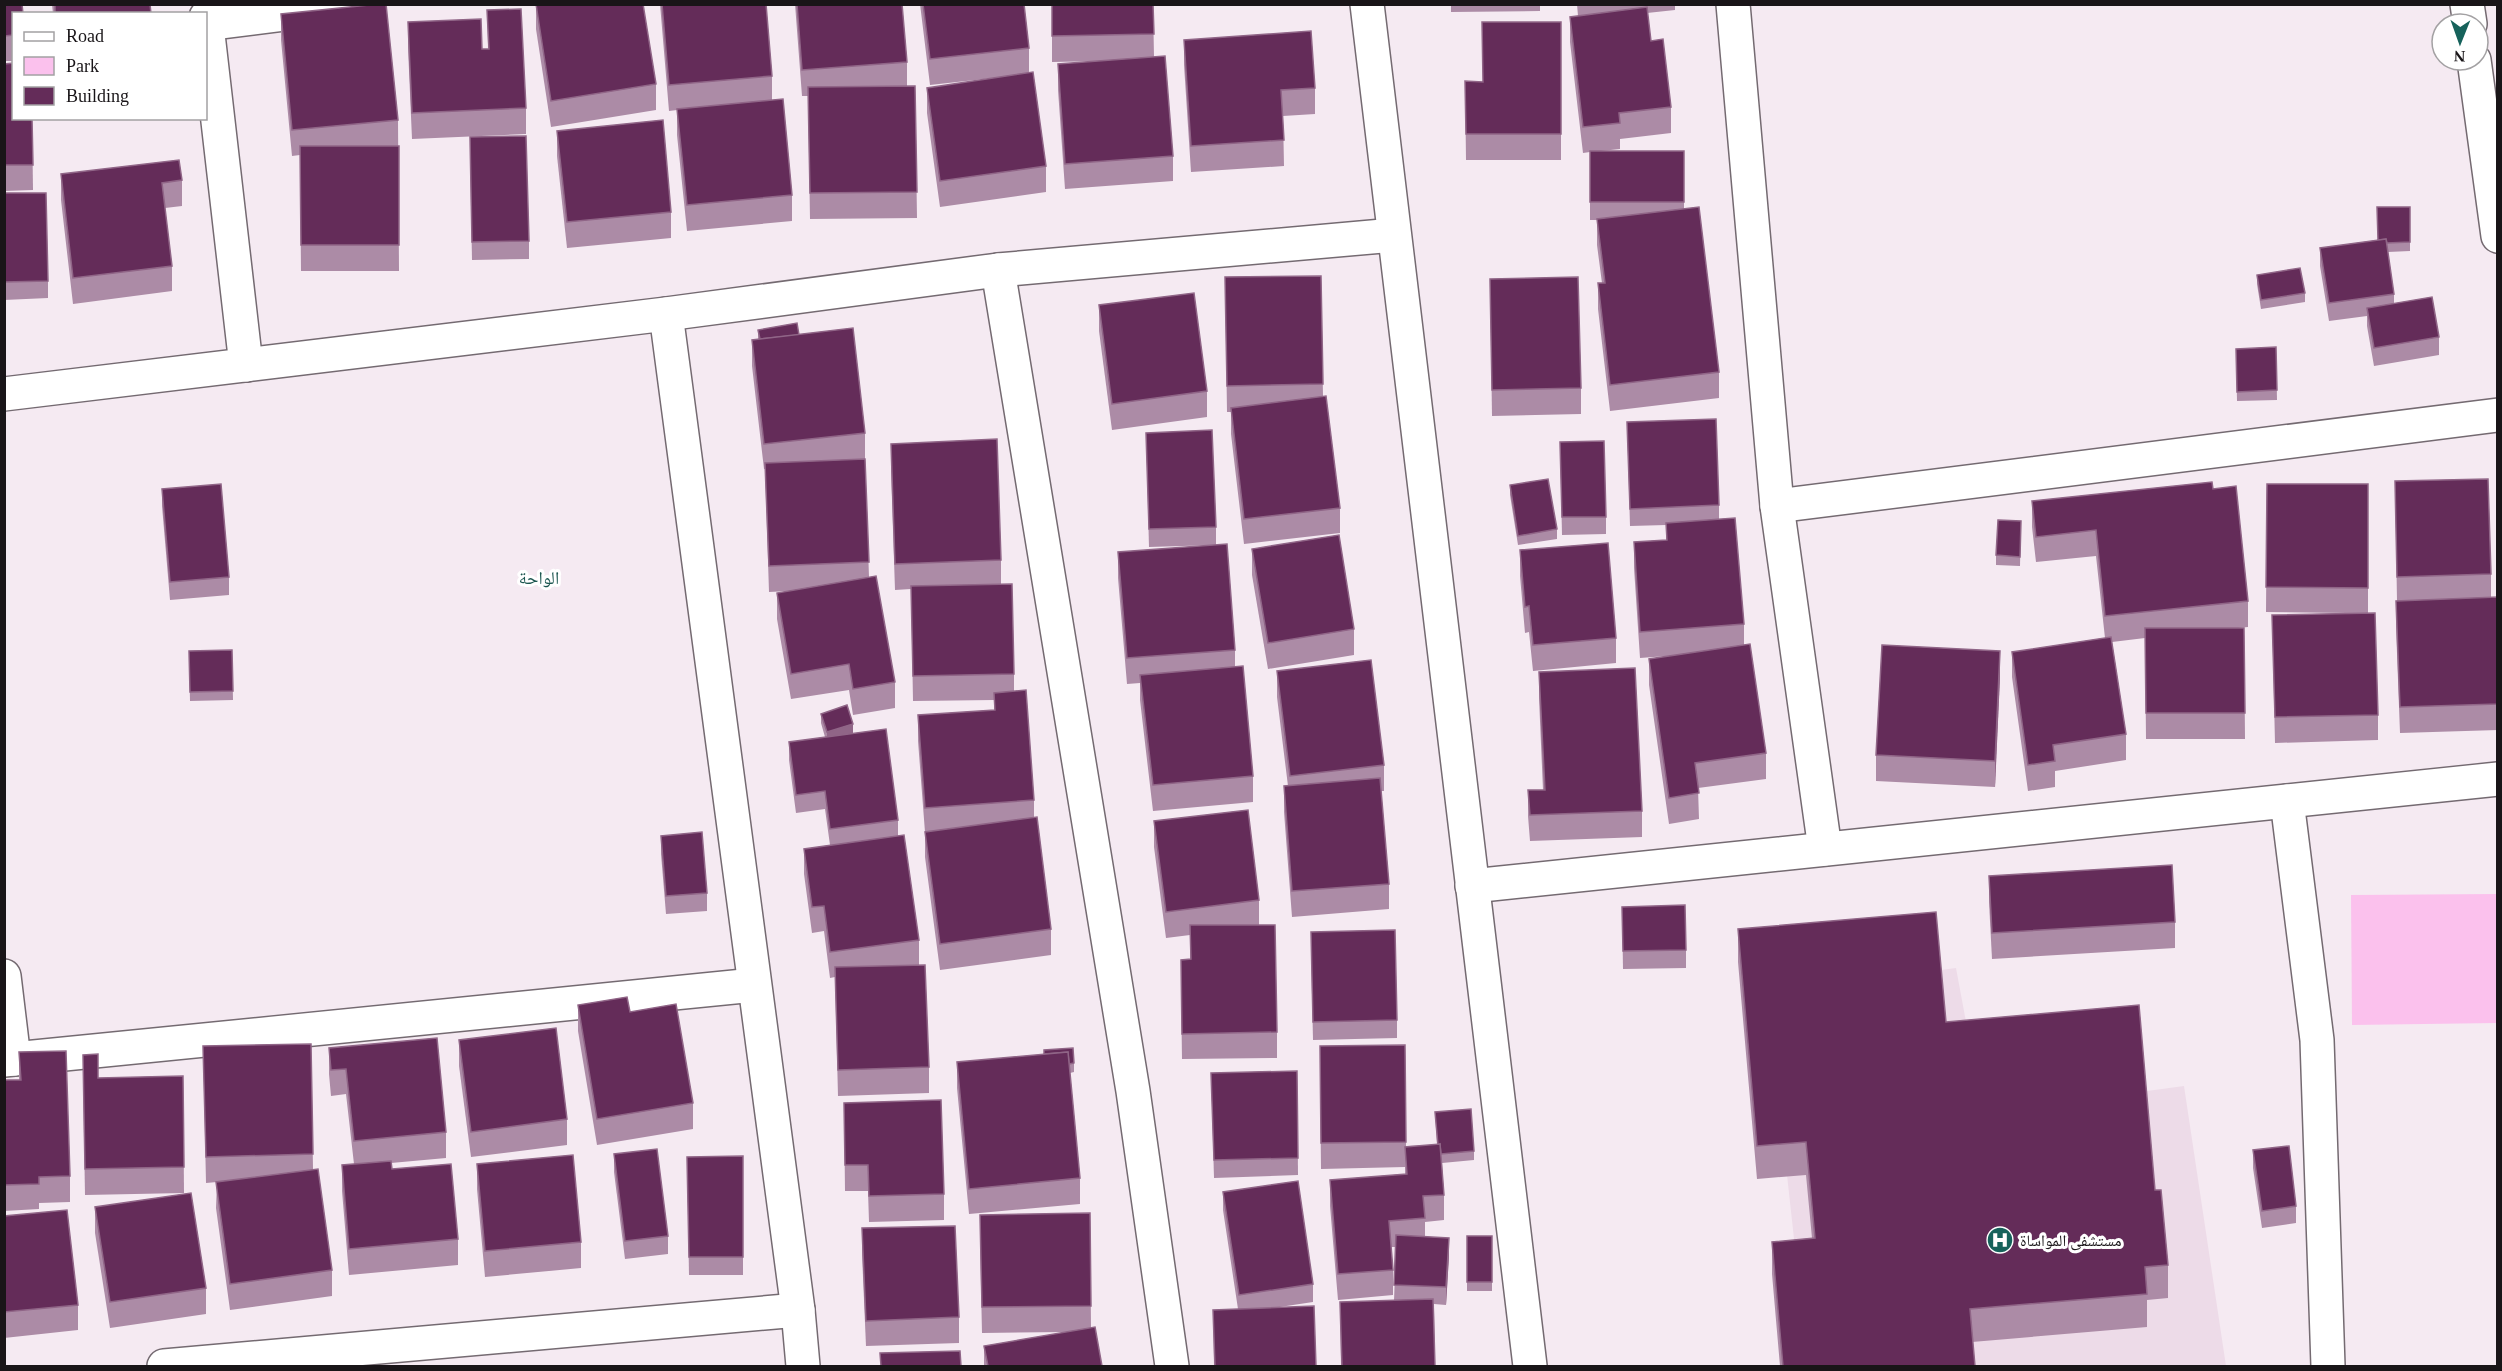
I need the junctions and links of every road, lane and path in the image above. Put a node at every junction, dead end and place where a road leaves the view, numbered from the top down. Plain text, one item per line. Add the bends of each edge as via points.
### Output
1 (364, 4) edge
2 (1366, 4) edge
3 (1733, 4) edge
4 (207, 24) edge
5 (207, 33) edge
6 (2477, 72) edge
7 (1394, 235) junction
8 (2498, 236) edge
9 (998, 270) junction
10 (666, 314) junction
11 (246, 365) junction
12 (4, 394) edge
13 (2498, 415) edge
14 (1777, 506) junction
15 (2498, 779) edge
16 (2287, 801) junction
17 (1826, 849) junction
18 (1472, 886) junction
19 (4, 976) edge
20 (754, 985) junction
21 (9, 1059) edge
22 (798, 1310) junction
23 (164, 1366) edge
24 (803, 1366) edge
25 (1172, 1366) edge
26 (1530, 1366) edge
27 (2328, 1366) edge

1 - 4 street
2 - 7 street
3 - 14 street
5 - 11 street
6 - 8 street
7 - 9 street
7 - 18 street
9 - 10 street
9 - 25 street via 1133,1091
10 - 11 street
10 - 20 street
11 - 12 street
13 - 14 street
14 - 17 street
15 - 16 street
16 - 17 street
16 - 27 street via 2318,1040
17 - 18 street
18 - 26 street
19 - 21 street
20 - 21 street
20 - 22 street
22 - 23 street
22 - 24 street

